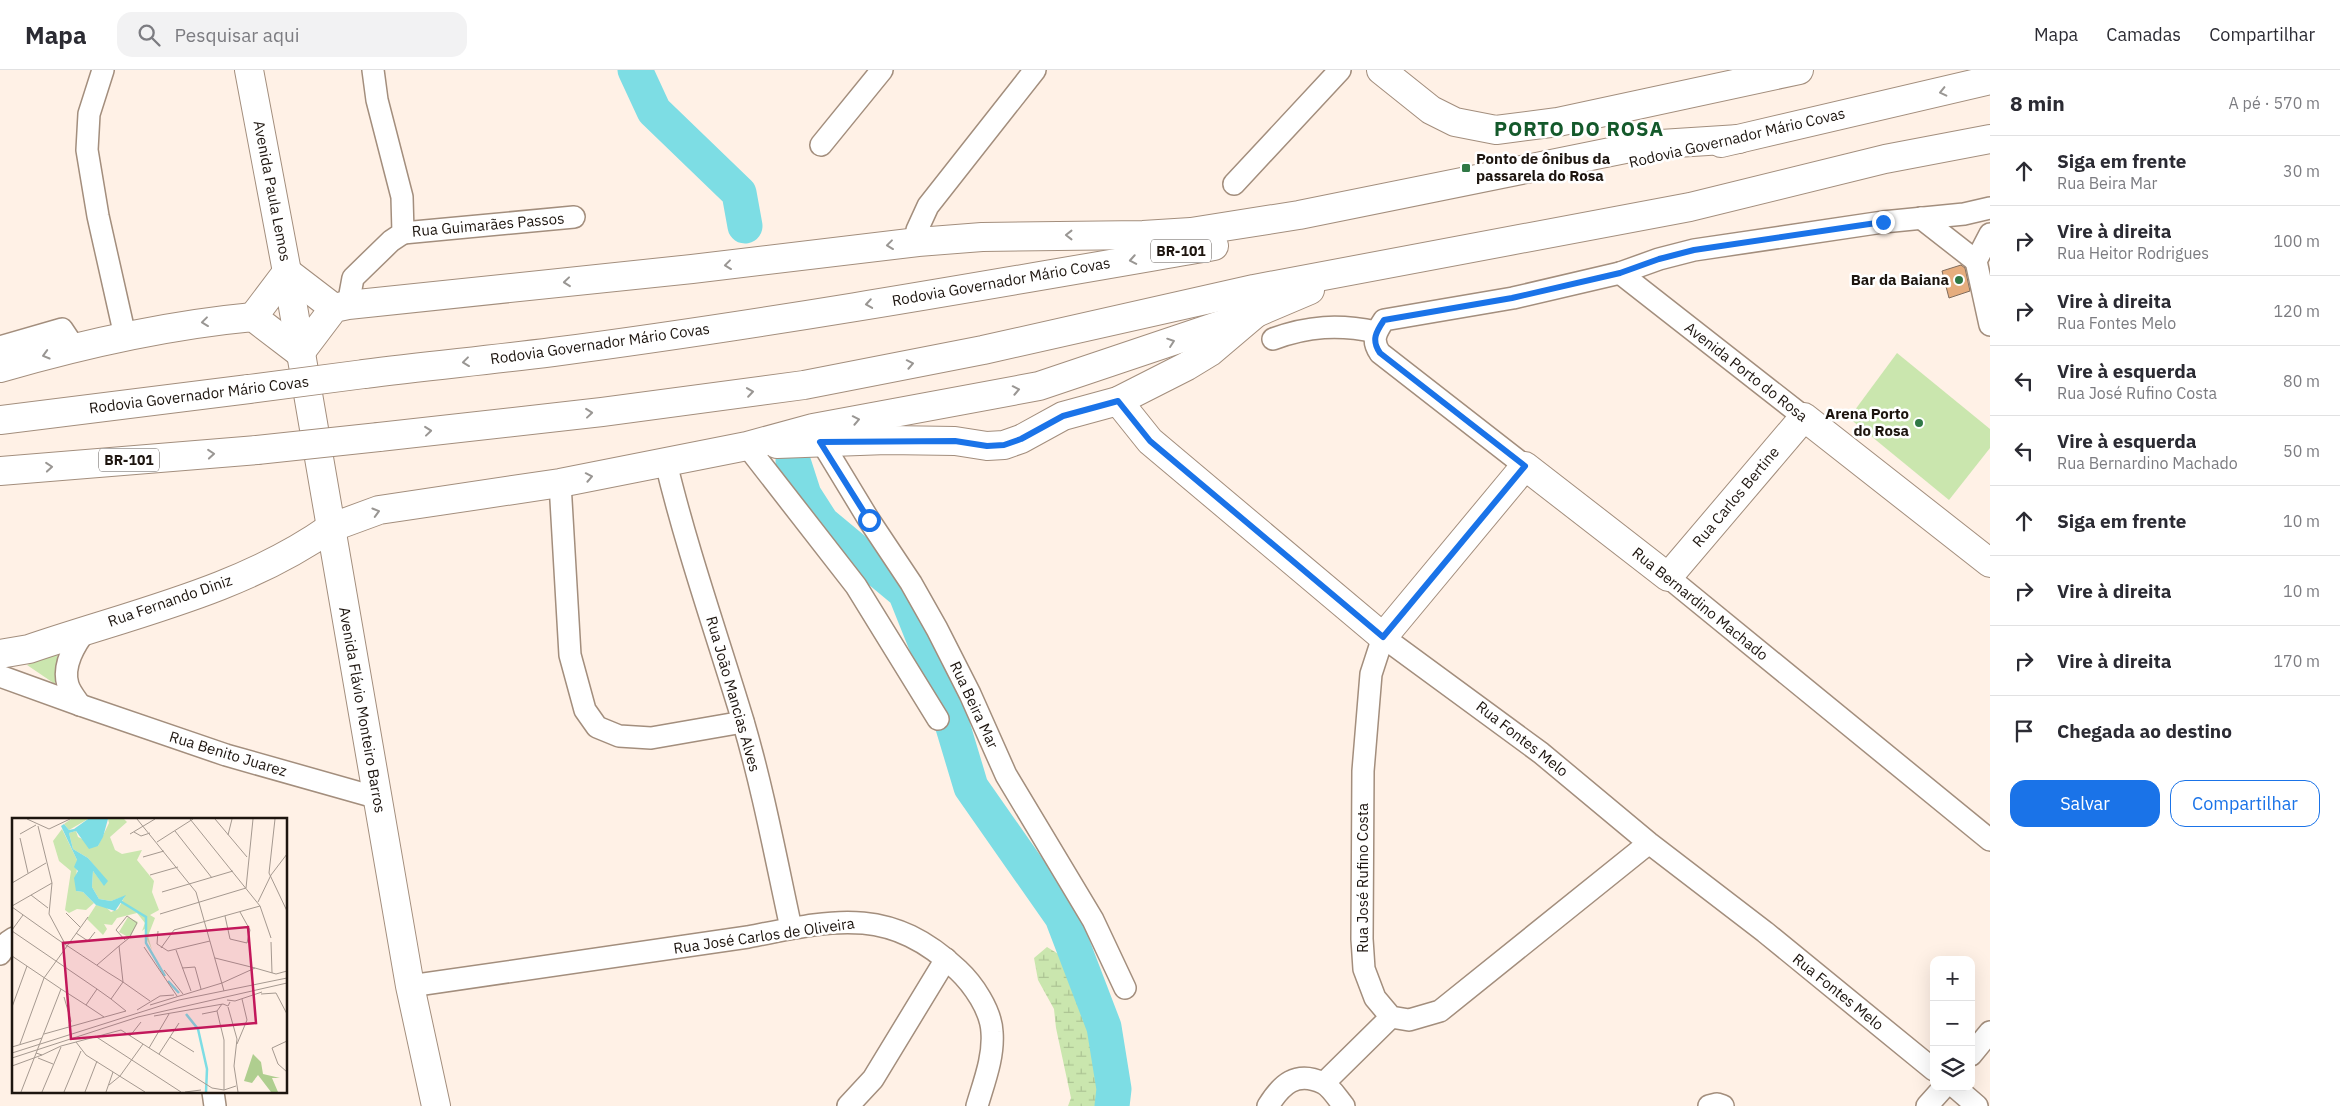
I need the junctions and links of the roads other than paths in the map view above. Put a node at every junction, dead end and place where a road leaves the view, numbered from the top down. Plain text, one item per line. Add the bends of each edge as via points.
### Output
1 (103, 70) edge
2 (249, 70) edge
3 (373, 70) edge
4 (882, 70) edge
5 (1034, 70) edge
6 (1340, 70) edge
7 (1380, 70) edge
8 (1799, 70) edge
9 (1735, 77) edge
10 (1990, 80) edge
11 (1739, 140) junction
12 (1990, 140) edge
13 (820, 145) dead end
14 (1234, 184) dead end
15 (1990, 208) edge
16 (574, 217) dead end
17 (1921, 218) junction
18 (403, 233) junction
19 (1990, 234) edge
20 (918, 242) junction
21 (1976, 261) junction
22 (1360, 268) junction
23 (287, 272) junction
24 (1620, 273) junction
25 (341, 306) junction
26 (294, 312) joint
27 (1256, 313) junction
28 (253, 317) junction
29 (1990, 325) edge
30 (1376, 332) junction
31 (125, 336) junction
32 (68, 338) junction
33 (1273, 339) dead end
34 (0, 347) edge
35 (300, 353) junction
36 (0, 368) edge
37 (1118, 401) junction
38 (1804, 417) junction
39 (0, 420) edge
40 (787, 440) junction
41 (666, 463) junction
42 (1525, 466) junction
43 (0, 471) edge
44 (560, 483) junction
45 (330, 528) junction
46 (1985, 554) edge
47 (1668, 577) junction
48 (86, 630) junction
49 (1383, 637) junction
50 (0, 654) edge
51 (0, 676) edge
52 (80, 706) junction
53 (938, 720) dead end
54 (743, 722) junction
55 (378, 798) junction
56 (1990, 840) edge
57 (1649, 843) junction
58 (791, 928) junction
59 (12, 939) edge
60 (0, 954) edge
61 (946, 960) junction
62 (410, 986) junction
63 (1125, 988) dead end
64 (1390, 1017) junction
65 (1990, 1032) edge
66 (1975, 1050) edge
67 (1930, 1067) edge
68 (1324, 1083) junction
69 (1941, 1091) edge
70 (436, 1106) edge
71 (848, 1106) edge
72 (977, 1106) edge
73 (1268, 1106) edge
74 (1344, 1106) edge
75 (1709, 1106) edge
76 (1723, 1106) edge
77 (1928, 1106) edge

1 - 31 street via 89,114 87,150
2 - 23 main road, Avenida Paula Lemos
3 - 18 street, Rua Guimarães Passos via 402,198
4 - 13 street
5 - 20 street via 928,206 917,230
6 - 14 street
7 - 9 main road via 1431,110 1455,122 1496,130 1558,122
8 - 9 main road
10 -> 11 main road, Rodovia Governador Mário Covas / BR-101
11 -> 20 main road via 1644,145 1299,215 1191,232 982,237
11 -> 39 main road, Rodovia Governador Mário Covas / BR-101, bridge via 1486,194 984,286 600,345
12 - 22 main road, BR-101 via 1885,159 1690,207
15 - 17 street
16 - 18 street, Rua Guimarães Passos
17 - 21 street
17 - 24 street via 1694,250
18 - 25 street, Rua Guimarães Passos via 354,278
19 - 21 street
20 -> 25 main road
21 - 29 street
22 - 27 main road
43 -> 22 main road, BR-101, bridge via 379,437 804,385 983,350
23 - 25 main road
23 - 26 main road, Avenida Paula Lemos
23 - 28 main road
24 - 30 street via 1504,300 1384,320
24 - 38 street, Avenida Porto do Rosa
25 - 35 main road
26 - 35 main road, Avenida Flávio Monteiro Barros
27 - 37 main road via 1210,352
40 -> 27 main road via 1039,386
28 -> 31 main road
28 - 35 main road
30 - 33 street via 1352,327 1298,330
30 - 42 street, Rua Bernardino Machado via 1376,346 1380,353
31 - 32 main road
32 - 34 street
32 -> 36 main road
35 - 45 main road, Avenida Flávio Monteiro Barros
37 - 40 main road via 1063,416 1004,445 955,441
37 - 49 main road, Rua Fontes Melo via 1150,441
38 - 46 main road, Avenida Porto do Rosa
38 - 47 main road, Rua Carlos Bertine
40 - 41 main road, Rua Fernando Diniz
40 - 53 street via 856,586
40 - 63 street, Rua Beira Mar via 924,606 970,694 1006,775 1093,920
44 -> 41 main road, Rua Fernando Diniz
41 - 54 street, Rua João Mancias Alves via 681,525
42 - 47 main road, Rua Bernardino Machado
42 - 49 main road, Rua José Rufino Costa
45 -> 44 main road, Rua Fernando Diniz via 379,510
44 - 54 street via 570,654 585,710 597,727 619,736 651,738
45 - 48 main road, Rua Fernando Diniz via 275,562 204,593
45 - 55 main road, Avenida Flávio Monteiro Barros
47 - 56 street, Rua Bernardino Machado
48 - 50 main road, Rua Fernando Diniz via 30,649
48 - 52 street via 75,643 66,670 68,685
49 - 57 street, Rua Fontes Melo via 1542,753
49 - 64 street, Rua José Rufino Costa via 1371,674 1364,770 1362,939 1364,969 1375,998
51 - 52 street, Rua Benito Juarez
52 - 55 street, Rua Benito Juarez via 226,755
54 - 58 street, Rua João Mancias Alves
55 - 62 main road, Avenida Flávio Monteiro Barros
57 - 64 street via 1440,1011 1409,1020
57 - 67 street, Rua Fontes Melo via 1765,932
58 - 61 street, Rua José Carlos de Oliveira via 855,922 878,924 912,936
58 - 62 street, Rua José Carlos de Oliveira
59 - 60 street
61 - 71 street via 873,1079
61 - 72 street, Rua José Carlos de Oliveira via 968,980 985,1008 992,1030 992,1051
62 - 70 main road, Avenida Flávio Monteiro Barros
64 - 68 street
65 - 66 street
68 - 73 street via 1306,1078 1288,1082
68 - 74 street
69 - 77 street
75 - 76 street

